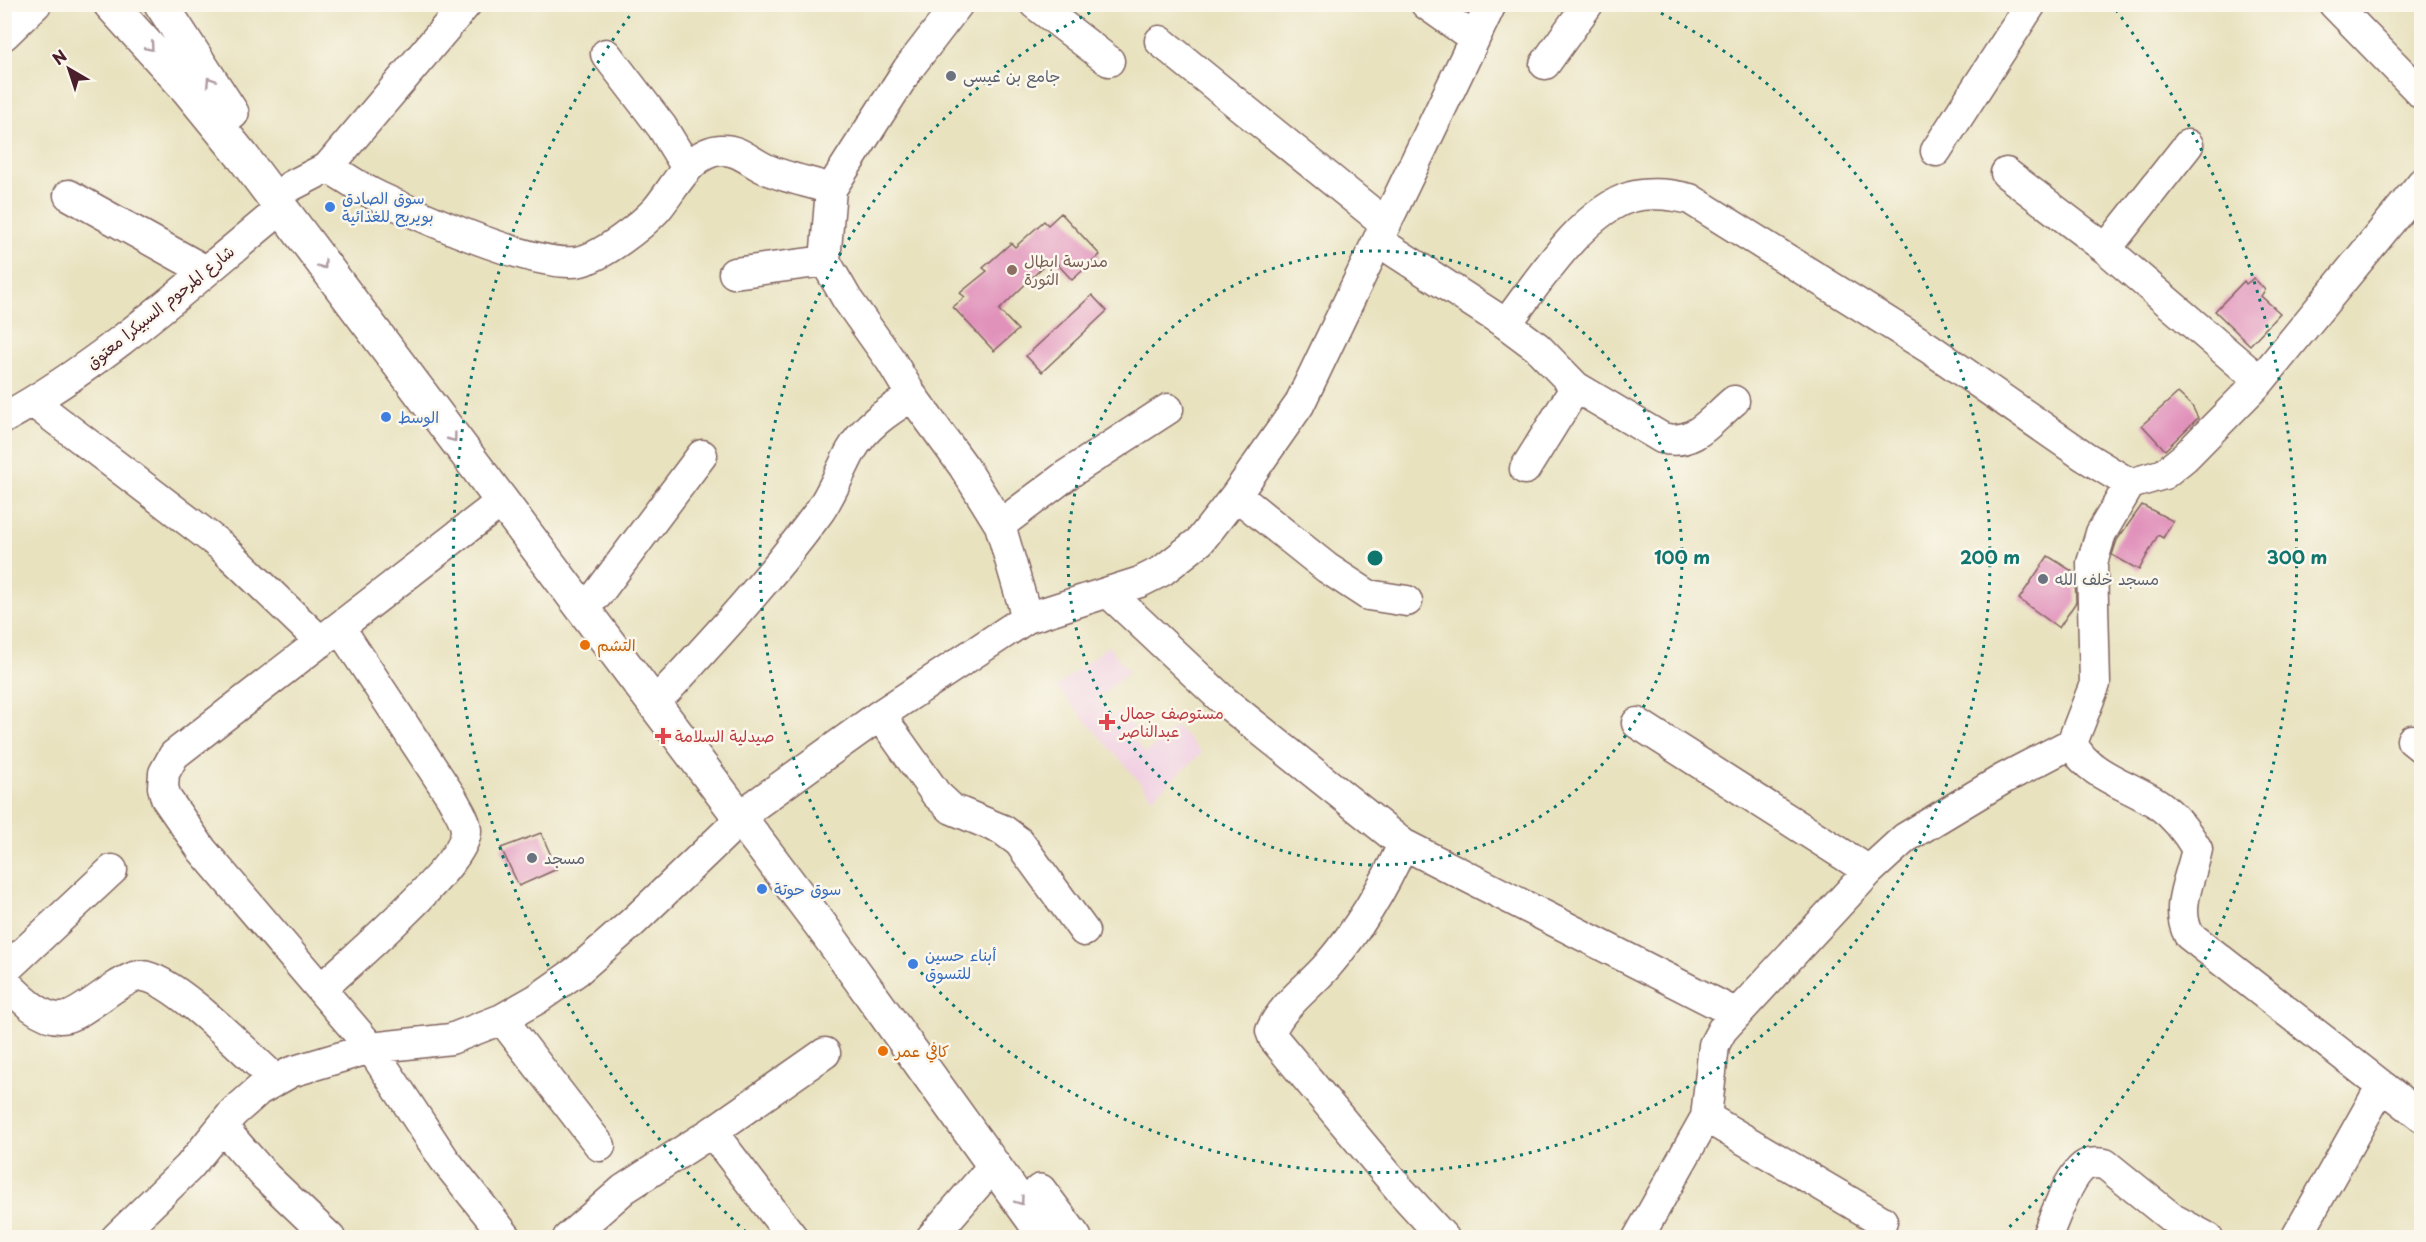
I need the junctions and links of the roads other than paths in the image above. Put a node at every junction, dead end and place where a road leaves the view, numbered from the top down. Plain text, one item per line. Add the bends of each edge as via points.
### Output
1 (36, 4) edge
2 (110, 4) edge
3 (161, 4) edge
4 (466, 4) edge
5 (1035, 4) edge
6 (1426, 4) edge
7 (1491, 4) edge
8 (1588, 4) edge
9 (2031, 4) edge
10 (2334, 4) edge
11 (953, 6) edge
12 (4, 34) edge
13 (1474, 38) junction
14 (1160, 40) dead end
15 (606, 54) dead end
16 (1109, 61) dead end
17 (1545, 64) dead end
18 (2421, 94) edge
19 (2188, 146) dead end
20 (1936, 151) dead end
21 (328, 167) junction
22 (687, 168) junction
23 (2006, 173) dead end
24 (2421, 183) edge
25 (831, 189) junction
26 (69, 195) dead end
27 (286, 198) junction
28 (1382, 232) junction
29 (2106, 249) junction
30 (825, 261) junction
31 (206, 271) junction
32 (734, 273) dead end
33 (1506, 324) junction
34 (2260, 381) junction
35 (1576, 387) junction
36 (912, 396) junction
37 (1734, 401) dead end
38 (33, 402) junction
39 (1168, 409) dead end
40 (4, 418) edge
41 (702, 455) dead end
42 (1525, 470) dead end
43 (2130, 484) junction
44 (1236, 495) junction
45 (501, 502) junction
46 (1000, 525) junction
47 (1109, 593) junction
48 (597, 595) junction
49 (1407, 601) dead end
50 (1027, 618) junction
51 (331, 635) junction
52 (667, 690) junction
53 (880, 715) junction
54 (1637, 723) dead end
55 (2072, 743) junction
56 (747, 812) junction
57 (1403, 844) junction
58 (112, 870) dead end
59 (1869, 871) junction
60 (1084, 932) dead end
61 (4, 970) edge
62 (4, 981) edge
63 (321, 989) junction
64 (1737, 1014) junction
65 (502, 1019) junction
66 (371, 1048) junction
67 (825, 1053) dead end
68 (276, 1080) junction
69 (2381, 1087) junction
70 (1706, 1117) junction
71 (2421, 1117) edge
72 (222, 1127) junction
73 (712, 1132) junction
74 (600, 1146) dead end
75 (994, 1165) junction
76 (1882, 1221) dead end
77 (116, 1238) edge
78 (330, 1238) edge
79 (507, 1238) edge
80 (568, 1238) edge
81 (793, 1238) edge
82 (931, 1238) edge
83 (1047, 1238) edge
84 (1075, 1238) edge
85 (1444, 1238) edge
86 (1638, 1238) edge
87 (2046, 1238) edge
88 (2208, 1238) edge
89 (2296, 1238) edge

1 - 12 street
2 -> 27 main road
27 -> 3 main road
4 - 21 street
5 - 16 street
6 - 13 street
7 - 13 street
8 - 17 street
9 - 20 street
10 - 18 street
11 - 25 street
13 - 28 street
14 - 28 street
15 - 22 street via 662,127
19 - 29 street
21 - 22 street via 378,196 507,250 566,263 583,261 633,231 655,210
21 - 27 street, شارع المرحوم السبيكرا معتوق
22 - 25 street via 703,156 732,150 766,169
23 - 29 street
24 - 34 street
25 - 30 street
26 - 31 street
27 - 31 street, شارع المرحوم السبيكرا معتوق
27 -> 45 main road
27 - 48 main road
28 - 33 street
28 - 44 street via 1299,405
29 - 34 street
30 - 32 street
30 - 36 street
31 - 38 street, شارع المرحوم السبيكرا معتوق via 121,342
33 - 35 street via 1537,347
33 - 43 street via 1564,250 1614,204 1650,194 1690,199 1929,348
34 - 43 street via 2164,474
35 - 37 street via 1651,432 1676,441 1689,438
35 - 42 street
36 - 46 street via 964,466
36 - 52 street via 883,414 865,432 819,512 722,632
38 - 40 street, شارع المرحوم السبيكرا معتوق
38 - 51 street
39 - 46 street via 1068,474
41 - 48 street
43 - 55 street via 2101,532 2092,563 2095,684
44 - 47 street via 1200,541 1181,558 1140,582
44 - 49 street via 1327,568 1368,595
45 - 51 street
45 - 56 main road
46 - 50 street
47 - 50 street
47 - 57 street via 1224,701
48 - 52 main road
50 - 53 street
51 - 63 street via 452,798 466,832 443,873
51 - 63 street via 174,755 164,773 163,787 166,798 202,850
52 - 56 main road
53 - 56 street
53 - 60 street via 936,794 952,809 1003,830 1019,842
54 - 59 street
55 - 59 street via 1905,838
55 - 69 street via 2084,761 2158,805 2188,833 2197,849 2181,909 2189,935
56 - 65 street via 577,971
56 - 75 main road via 820,924
56 - 84 main road
57 - 64 street
57 - 85 street via 1388,877 1356,927 1329,964 1280,1015 1271,1031
58 - 61 street
59 - 64 street
62 - 68 street via 29,1004 61,1018 75,1014 141,975 159,981 184,998
63 - 66 street
64 - 70 street via 1714,1045
65 - 66 street via 451,1039
65 - 74 street
66 - 68 street
66 - 79 street via 444,1159
67 - 73 street
68 - 72 street via 259,1090
69 - 71 street
69 - 89 street
70 - 76 street
70 - 86 street
72 - 77 street via 189,1167
72 - 78 street via 266,1177
73 - 80 street via 624,1189
73 - 81 street
75 - 82 street
75 -> 83 main road
87 - 88 street via 2073,1178 2094,1163 2105,1164 2173,1219

